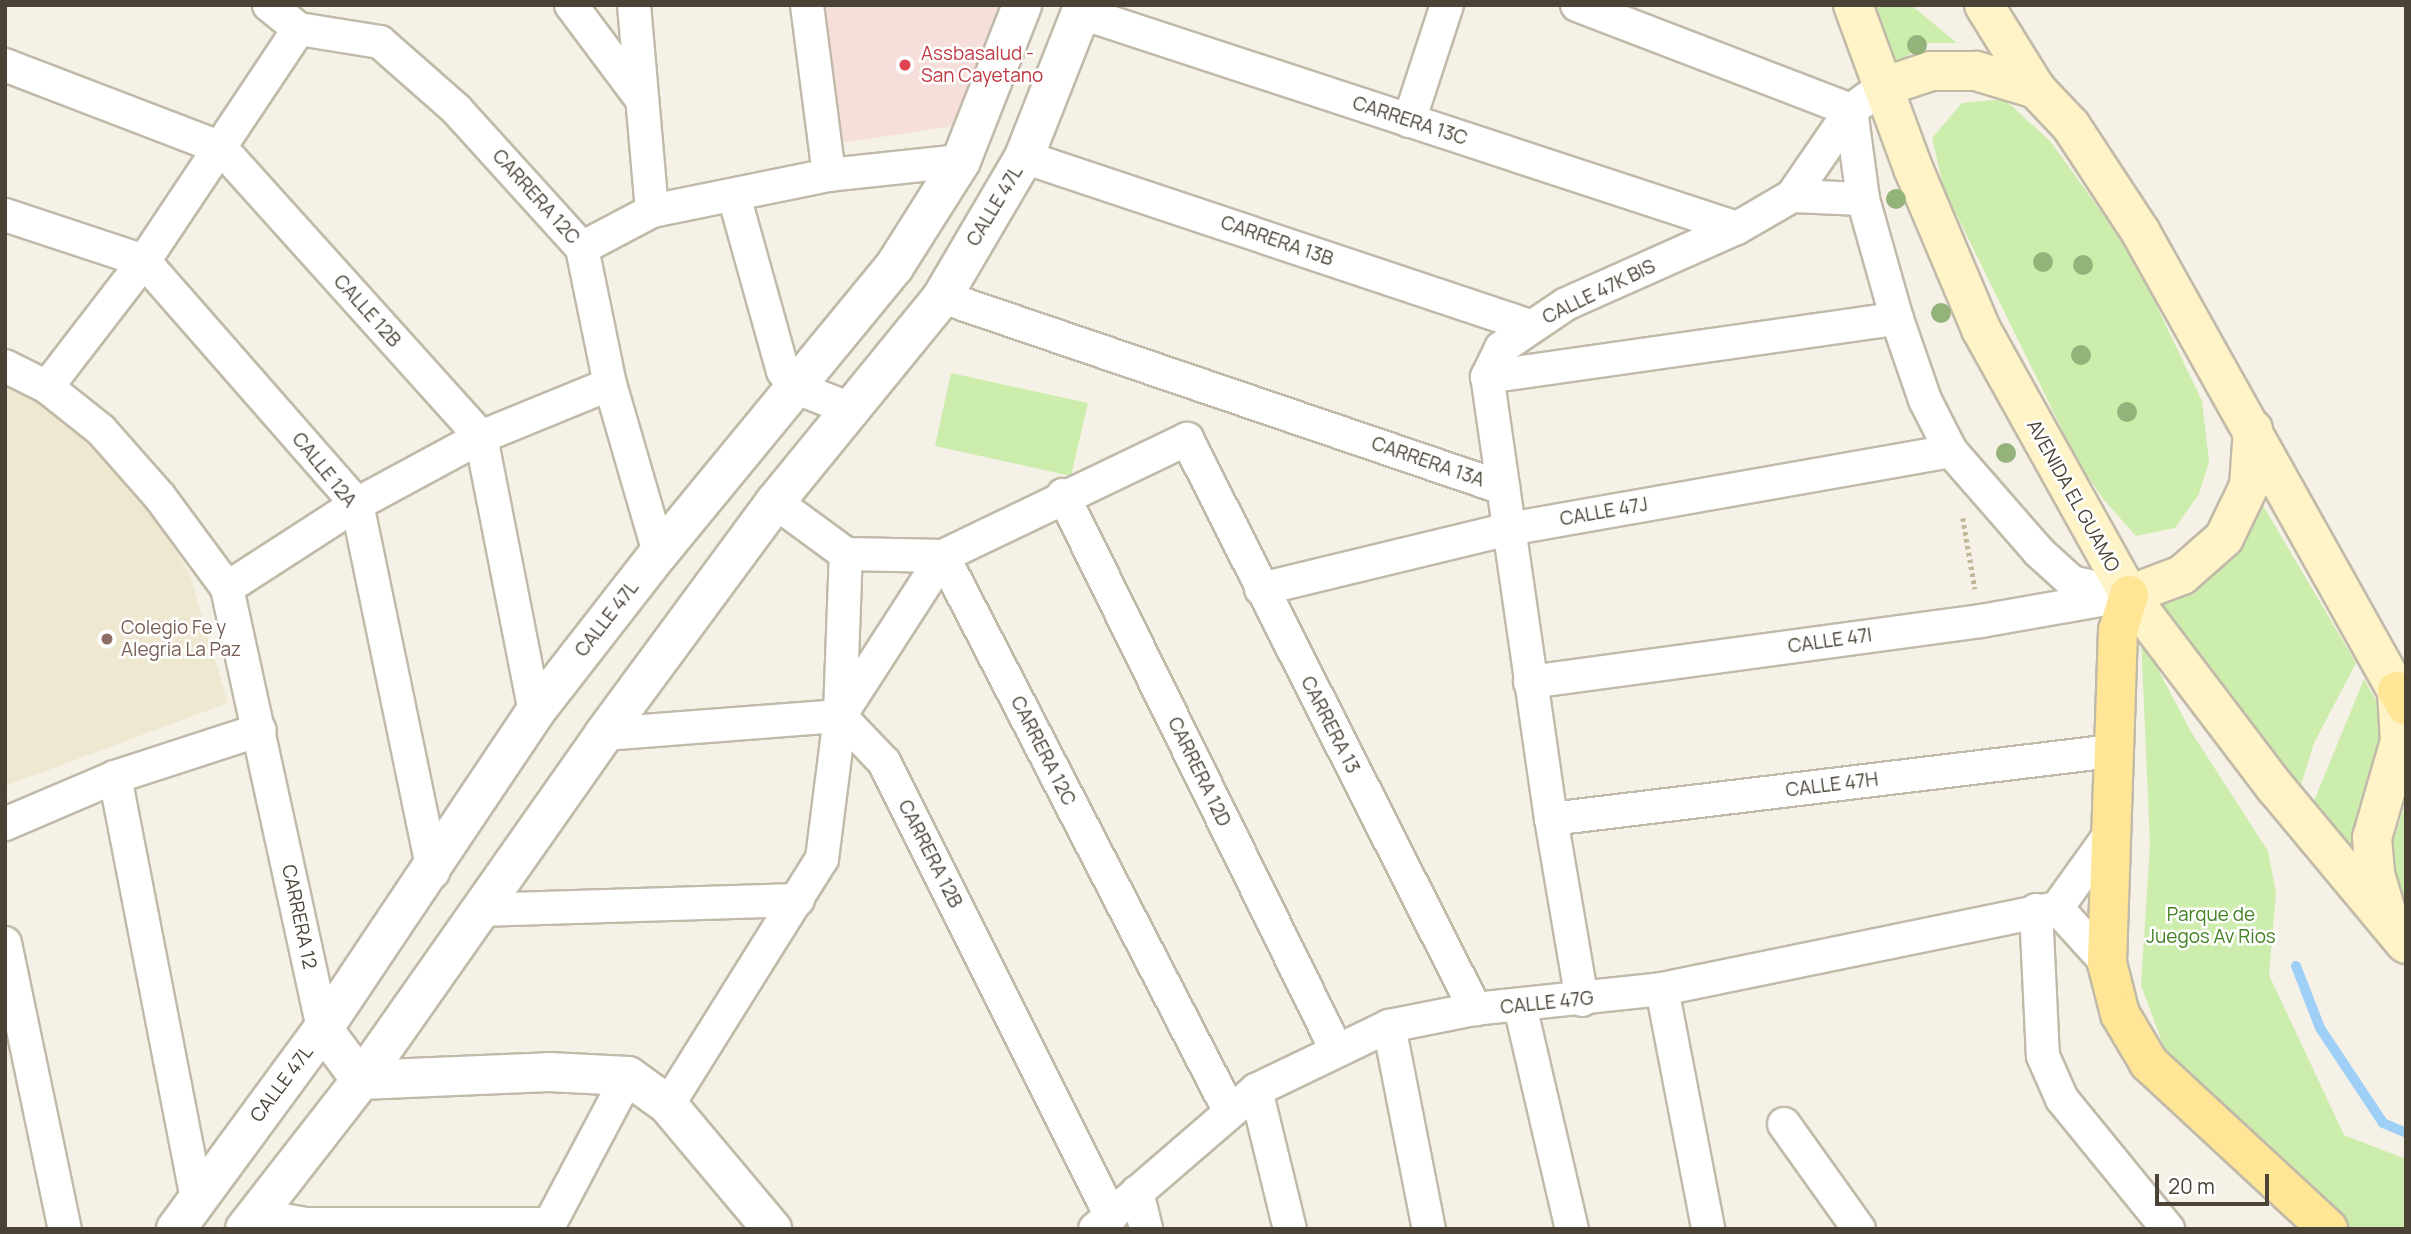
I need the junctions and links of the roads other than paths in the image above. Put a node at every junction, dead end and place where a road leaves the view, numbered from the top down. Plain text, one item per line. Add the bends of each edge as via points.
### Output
1 (269, 5) edge
2 (571, 5) edge
3 (634, 5) edge
4 (807, 5) edge
5 (1022, 5) edge
6 (1447, 5) edge
7 (1577, 5) edge
8 (1853, 5) edge
9 (1963, 5) edge
10 (1083, 9) edge
11 (1993, 21) edge
12 (299, 29) junction
13 (5, 65) edge
14 (1883, 87) junction
15 (2036, 89) junction
16 (642, 100) junction
17 (1851, 110) junction
18 (1409, 121) junction
19 (221, 148) junction
20 (1024, 157) junction
21 (961, 161) junction
22 (829, 175) junction
23 (734, 196) junction
24 (1792, 196) junction
25 (1863, 199) junction
26 (652, 211) junction
27 (5, 215) edge
28 (1737, 228) junction
29 (582, 248) junction
30 (144, 261) junction
31 (942, 297) junction
32 (1897, 319) junction
33 (1530, 326) junction
34 (5, 366) edge
35 (1487, 377) junction
36 (610, 384) junction
37 (47, 387) junction
38 (797, 388) junction
39 (850, 409) junction
40 (2253, 429) junction
41 (481, 437) junction
42 (1951, 451) junction
43 (1503, 488) junction
44 (1063, 495) junction
45 (775, 502) junction
46 (357, 504) junction
47 (1509, 529) junction
48 (659, 553) junction
49 (846, 554) junction
50 (943, 556) junction
51 (227, 588) junction
52 (1261, 589) junction
53 (2129, 595) junction
54 (1531, 682) junction
55 (2402, 698) edge
56 (535, 712) junction
57 (840, 716) junction
58 (260, 730) junction
59 (604, 734) junction
60 (2112, 751) junction
61 (115, 777) junction
62 (1551, 819) junction
63 (5, 824) edge
64 (2113, 830) junction
65 (433, 872) junction
66 (798, 900) junction
67 (2047, 909) junction
68 (479, 910) junction
69 (2399, 937) edge
70 (5, 943) edge
71 (2107, 963) junction
72 (1662, 989) junction
73 (1582, 1000) junction
74 (1520, 1006) junction
75 (1475, 1009) junction
76 (1389, 1026) junction
77 (323, 1029) junction
78 (1336, 1049) junction
79 (628, 1076) junction
80 (361, 1080) junction
81 (1256, 1090) junction
82 (668, 1105) junction
83 (1228, 1110) junction
84 (1784, 1124) dead end
85 (1137, 1192) junction
86 (197, 1198) junction
87 (250, 1222) edge
88 (1103, 1222) edge
89 (549, 1227) edge
90 (65, 1229) edge
91 (176, 1229) edge
92 (772, 1229) edge
93 (1146, 1229) edge
94 (1290, 1229) edge
95 (1429, 1229) edge
96 (1572, 1229) edge
97 (1708, 1229) edge
98 (1859, 1229) edge
99 (2168, 1229) edge
100 (2328, 1229) edge

1 - 12 street
2 - 16 street
3 - 16 street
4 - 22 street
5 - 21 street, CALLE 47L
6 - 18 street
7 - 17 street
8 - 14 main road, AVENIDA EL GUAMO
9 - 11 main road, AVENIDA EL GUAMO
10 - 18 street, CARRERA 13C
10 - 20 street, CALLE 47L
11 - 15 main road, AVENIDA EL GUAMO
12 - 19 street
12 - 29 street, CARRERA 12C via 380,41 457,110
13 - 19 street, CALLE 12B
14 - 15 main road via 1931,71 1976,71
14 - 17 street, CALLE 47K BIS
14 - 53 main road, AVENIDA EL GUAMO via 1981,329
15 - 40 main road, AVENIDA EL GUAMO via 2071,126 2140,231
16 - 26 street
17 - 24 street, CALLE 47K BIS
17 - 25 street
18 - 28 street, CARRERA 13C
19 - 30 street
19 - 41 street, CALLE 12B
20 - 31 street, CALLE 47L
20 - 33 street, CARRERA 13B
21 - 22 street
21 - 38 street, CALLE 47L via 894,267
22 - 23 street
23 - 26 street
23 - 38 street via 783,371
24 - 25 street
24 - 28 street, CALLE 47K BIS
25 - 32 street
26 - 29 street
27 - 30 street
28 - 33 street, CALLE 47K BIS via 1566,304
29 - 36 street, CARRERA 12C
30 - 37 street
30 - 46 street, CALLE 12A
31 - 39 street, CALLE 47L
31 - 43 street, CARRERA 13A
32 - 35 street
32 - 42 street via 1925,400
33 - 35 street, CALLE 47K BIS via 1501,348
34 - 37 street, CARRERA 12
35 - 43 street
36 - 41 street
36 - 48 street, CARRERA 12C
37 - 51 street, CARRERA 12 via 101,430 160,497
38 - 39 street
38 - 48 street, CALLE 47L
39 - 45 street, CALLE 47L
40 - 53 main road via 2249,486 2224,538 2182,575
40 - 55 main road, AVENIDA EL GUAMO
41 - 46 street
41 - 56 street
42 - 47 street, CALLE 47J
42 - 53 street via 2039,552 2072,582
43 - 47 street, CARRERA 13A
44 - 50 street
44 - 52 street, CARRERA 13 via 1187,439
44 - 78 street, CARRERA 12D
45 - 49 street
45 - 59 street, CALLE 47L
46 - 51 street
46 - 65 street, CALLE 12A
47 - 52 street, CALLE 47J
47 - 54 street, CARRERA 13A
48 - 56 street, CALLE 47L
49 - 50 street
49 - 57 street
50 - 57 street
50 - 83 street, CARRERA 12C
51 - 58 street, CARRERA 12
52 - 75 street, CARRERA 13
53 - 54 street, CALLE 47I via 1981,621
53 - 60 main road via 2118,630
53 - 69 main road, AVENIDA EL GUAMO via 2275,787
54 - 62 street, CARRERA 13A
55 - 69 main road, AVENIDA EL GUAMO via 2400,741 2372,838 2375,874
56 - 65 street, CALLE 47L
57 - 59 street
57 - 66 street via 822,859
57 - 88 street, CARRERA 12B via 884,762
58 - 61 street
58 - 77 street, CARRERA 12
59 - 68 street, CALLE 47L
60 - 62 street, CALLE 47H
60 - 64 main road
61 - 63 street
61 - 86 street
62 - 73 street, CARRERA 13A
64 - 67 street
64 - 71 main road
65 - 77 street, CALLE 47L
66 - 68 street
66 - 82 street
67 - 71 street
67 - 72 street, CALLE 47G
67 - 99 street via 2043,1056 2062,1099
68 - 80 street, CALLE 47L
70 - 90 street
71 - 100 main road via 2120,1014 2149,1063
72 - 73 street, CALLE 47G
72 - 97 street
73 - 74 street, CALLE 47G
74 - 75 street, CALLE 47G
74 - 96 street
75 - 76 street, CALLE 47G
76 - 78 street, CALLE 47G
76 - 95 street
77 - 80 street, CARRERA 12
77 - 86 street, CALLE 47L
78 - 81 street, CALLE 47G
79 - 80 street via 549,1072
79 - 82 street
79 - 89 street
80 - 87 street, CALLE 47L
81 - 83 street, CALLE 47G
81 - 94 street
82 - 92 street
83 - 85 street, CALLE 47G
84 - 98 street
85 - 88 street, CALLE 47G
85 - 93 street
86 - 91 street, CALLE 47L
87 - 89 street

